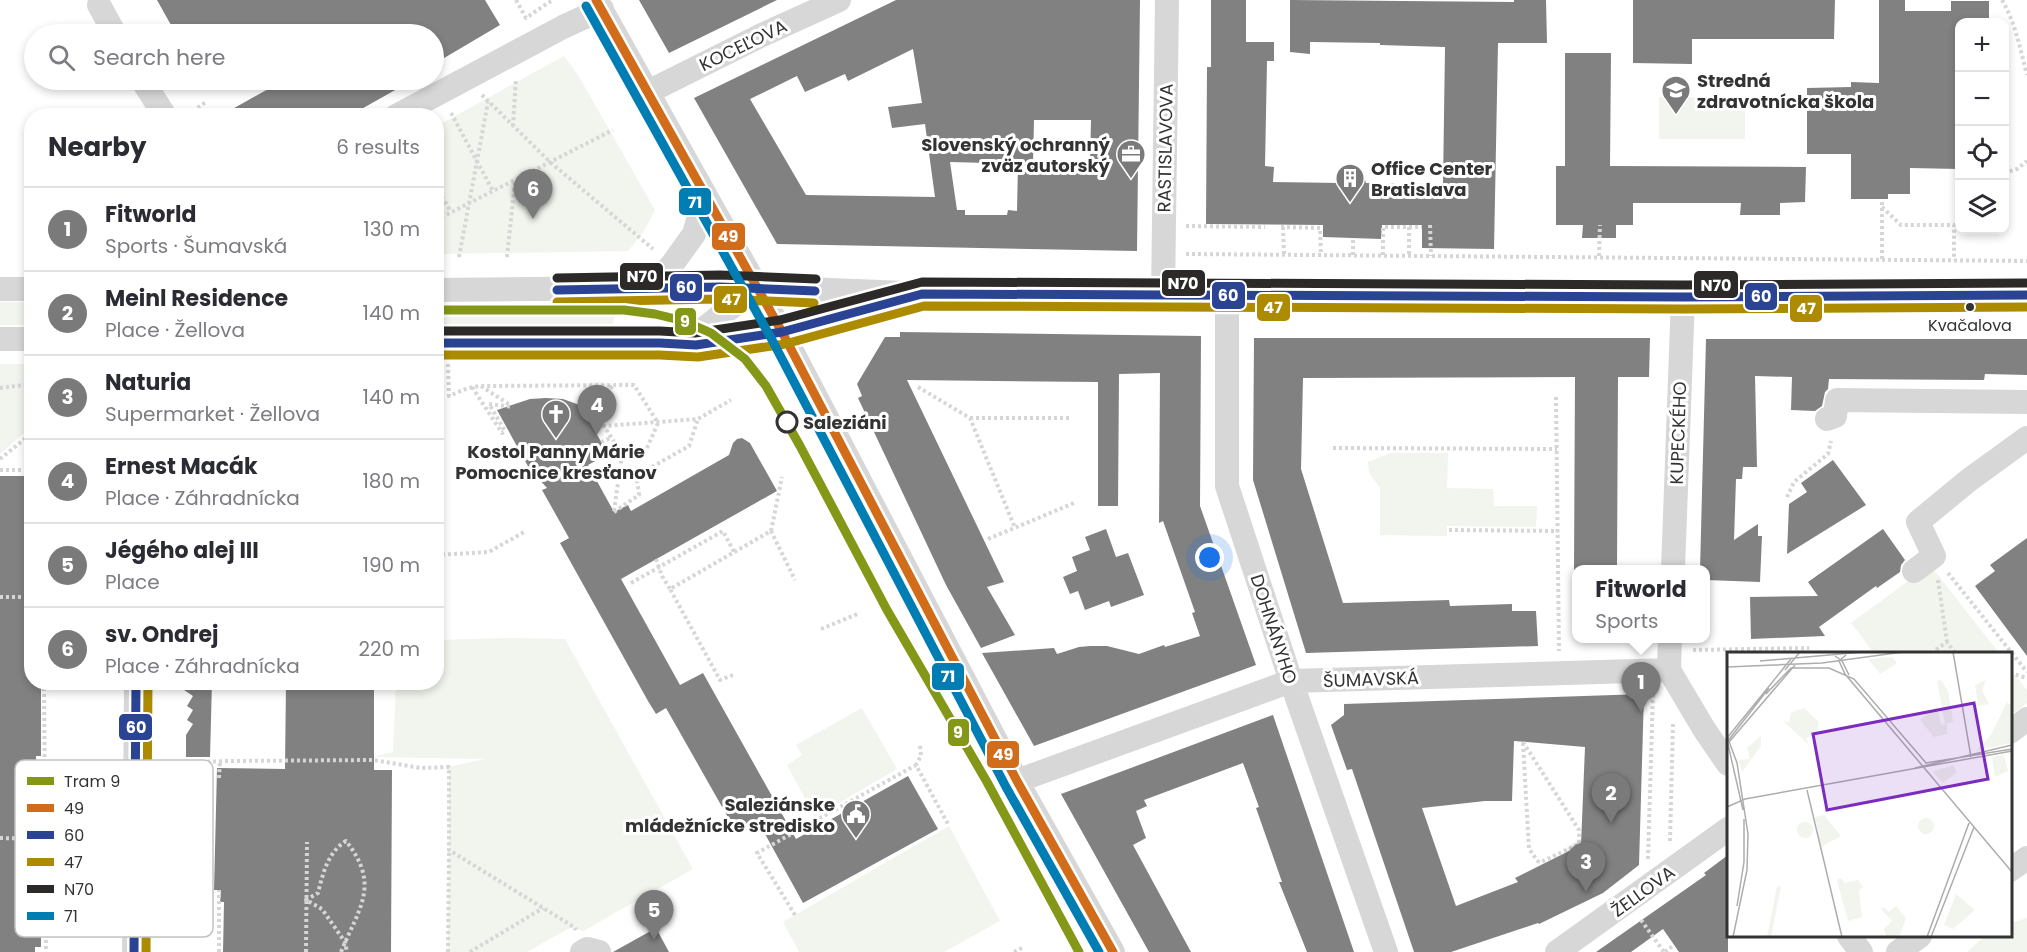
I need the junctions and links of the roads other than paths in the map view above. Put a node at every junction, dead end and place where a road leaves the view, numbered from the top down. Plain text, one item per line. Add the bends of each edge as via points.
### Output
1 (839, 0) edge
2 (1167, 0) edge
3 (99, 5) dead end
4 (599, 5) edge
5 (109, 24) edge
6 (148, 90) edge
7 (648, 92) junction
8 (160, 108) edge
9 (411, 108) edge
10 (705, 195) junction
11 (757, 288) junction
12 (0, 289) edge
13 (24, 289) edge
14 (444, 290) edge
15 (645, 290) junction
16 (922, 294) junction
17 (1227, 295) junction
18 (2027, 295) edge
19 (1163, 296) junction
20 (1683, 297) junction
21 (782, 332) junction
22 (0, 339) edge
23 (24, 339) edge
24 (660, 343) junction
25 (444, 352) edge
26 (2027, 402) edge
27 (1833, 412) road end
28 (2027, 438) edge
29 (1673, 565) edge
30 (1914, 571) dead end
31 (1670, 653) edge
32 (1291, 681) junction
33 (136, 690) edge
34 (2027, 719) edge
35 (2012, 730) edge
36 (135, 760) edge
37 (1727, 763) edge
38 (1017, 780) junction
39 (1727, 830) edge
40 (2027, 858) edge
41 (2012, 869) edge
42 (134, 937) edge
43 (1850, 937) edge
44 (1919, 937) edge
45 (134, 952) edge
46 (1113, 952) edge
47 (1386, 952) edge
48 (1557, 952) edge
49 (1861, 952) edge
50 (1898, 952) edge

1 - 7 street, KOCEĽOVA
2 - 19 street, RASTISLAVOVA
3 - 5 street
4 - 7 street
4 - 9 street
6 - 8 street
7 - 10 street
10 - 11 street
10 - 15 street via 694,234 671,266
11 - 15 street
11 - 16 street
11 - 21 street
11 - 24 street via 705,328
12 - 13 street
14 - 15 street
16 - 19 street
16 - 21 street
17 - 19 street
17 - 20 street
17 - 32 street, DOHNÁNYHO via 1227,486
18 - 20 street
20 - 29 street, KUPECKÉHO
21 - 24 street via 696,345
21 - 38 street
22 - 23 street
24 - 25 street
26 - 27 street
28 - 30 street via 1917,522 1934,556
31 - 32 street, ŠUMAVSKÁ via 1559,674
31 - 37 street via 1704,729
32 - 38 street, ŠUMAVSKÁ
32 - 47 street, DOHNÁNYHO
33 - 36 street
34 - 35 street
38 - 46 street
39 - 48 street, ŽELLOVA
40 - 41 street
42 - 45 street
43 - 49 street
44 - 50 street

